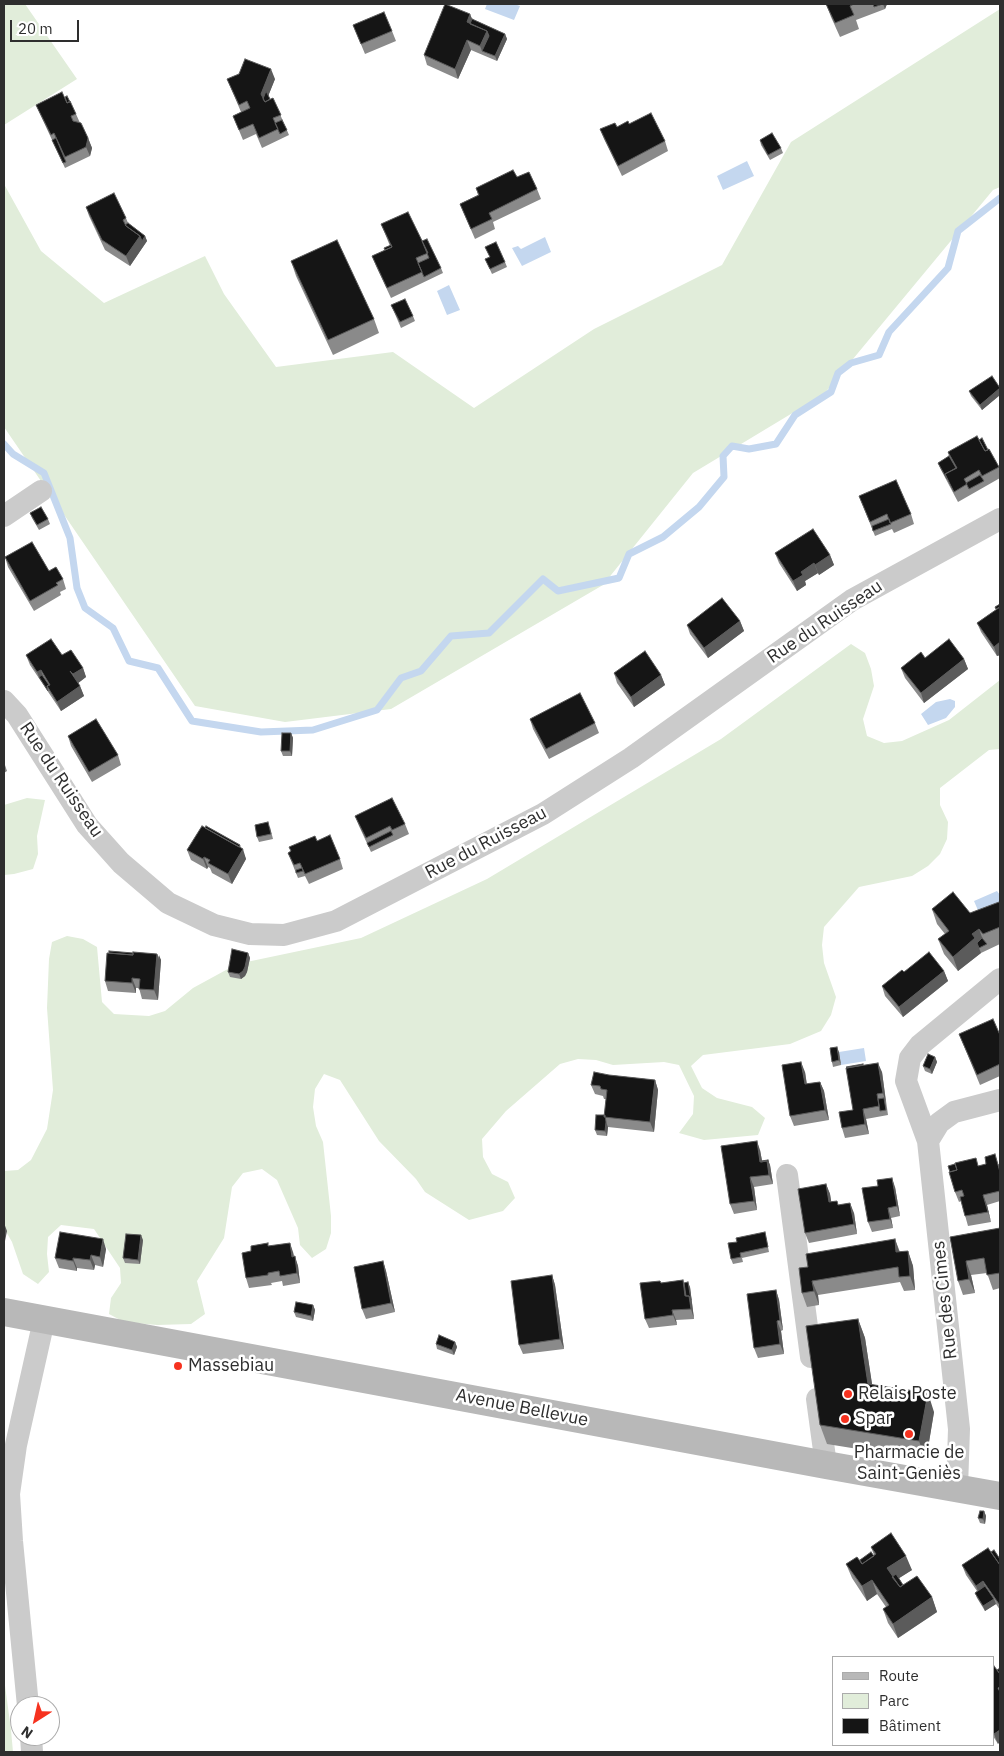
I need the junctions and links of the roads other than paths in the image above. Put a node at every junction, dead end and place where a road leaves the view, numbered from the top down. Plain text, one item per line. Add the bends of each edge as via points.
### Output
1 (41, 491) dead end
2 (4, 516) edge
3 (1000, 519) edge
4 (4, 701) edge
5 (1000, 979) edge
6 (1000, 1100) edge
7 (928, 1141) junction
8 (787, 1175) dead end
9 (4, 1312) edge
10 (44, 1320) junction
11 (826, 1465) junction
12 (957, 1488) junction
13 (1000, 1496) edge
14 (27, 1696) edge

1 - 2 street
3 - 4 street, Rue du Ruisseau via 852,600 631,758 543,814 336,921 284,935 250,934 214,926 168,903 121,863 87,825 17,715
5 - 7 street, Rue des Cimes via 920,1044 910,1058 906,1081
6 - 7 street via 954,1112 938,1123
7 - 12 street, Rue des Cimes via 959,1429
8 - 11 street
9 - 10 main road, Avenue Bellevue
10 - 11 main road, Avenue Bellevue
10 - 14 street via 16,1446 9,1494
11 - 12 main road, Avenue Bellevue
12 - 13 main road, Avenue Bellevue

